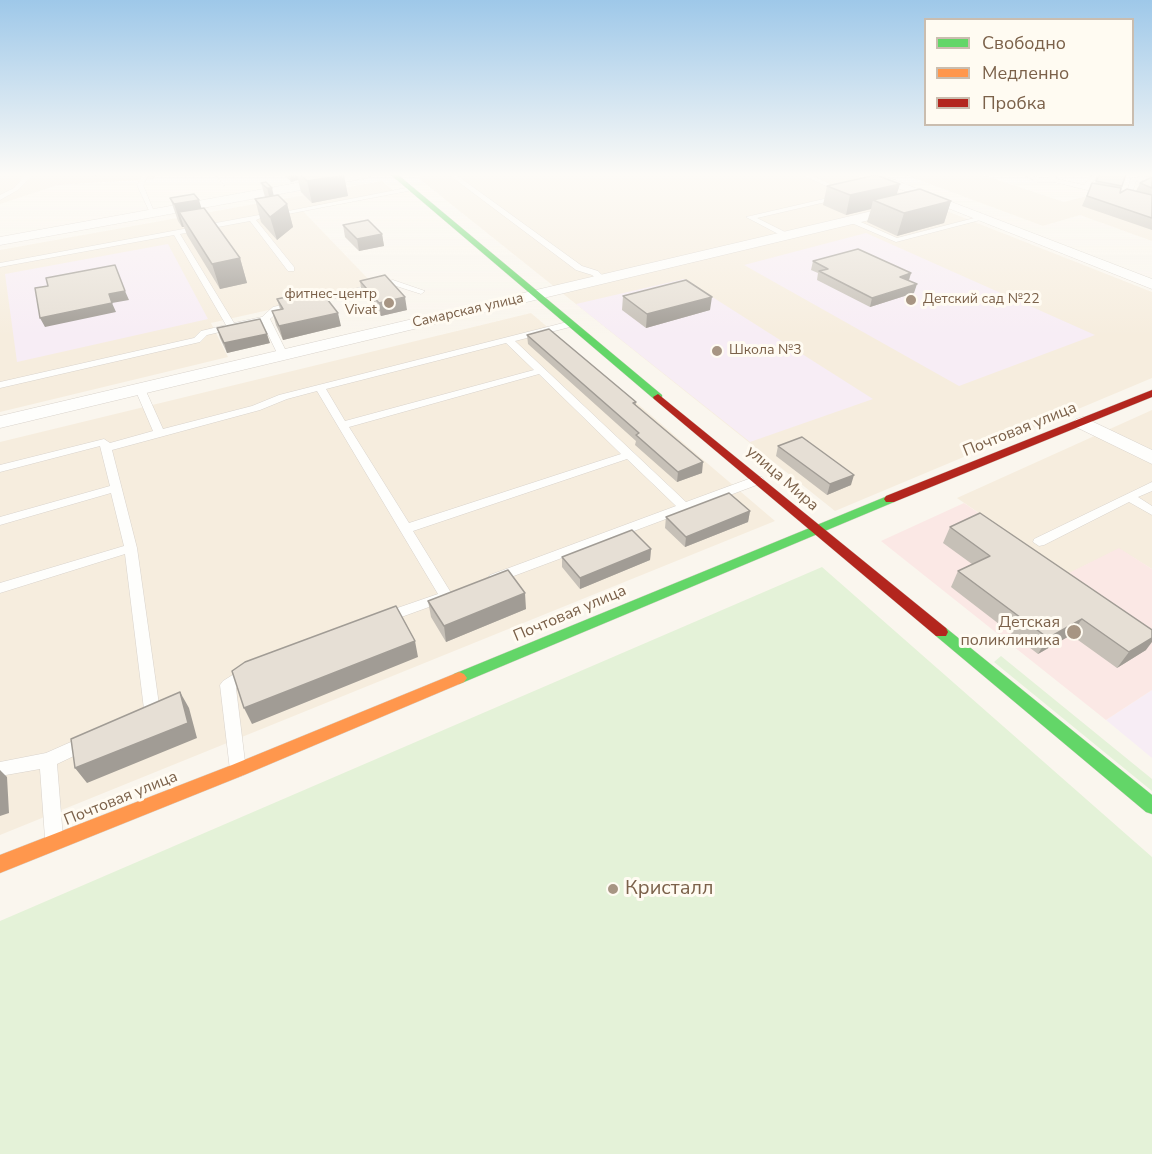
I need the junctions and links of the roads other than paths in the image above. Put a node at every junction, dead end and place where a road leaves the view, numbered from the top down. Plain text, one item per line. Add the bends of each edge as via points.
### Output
1 (72, 228) edge
2 (204, 228) edge
3 (259, 228) edge
4 (457, 228) edge
5 (524, 228) edge
6 (771, 228) edge
7 (819, 228) edge
8 (868, 228) edge
9 (943, 228) edge
10 (1007, 228) edge
11 (176, 233) junction
12 (786, 236) junction
13 (0, 241) edge
14 (0, 265) edge
15 (291, 269) dead end
16 (603, 280) junction
17 (1152, 284) edge
18 (421, 291) dead end
19 (536, 295) junction
20 (265, 319) junction
21 (571, 324) junction
22 (232, 327) junction
23 (508, 340) junction
24 (283, 355) junction
25 (540, 370) junction
26 (0, 385) edge
27 (320, 388) junction
28 (140, 389) junction
29 (1152, 393) edge
30 (0, 422) edge
31 (1083, 423) junction
32 (343, 425) junction
33 (159, 433) junction
34 (106, 448) junction
35 (629, 455) junction
36 (1152, 458) edge
37 (0, 469) edge
38 (758, 480) junction
39 (1152, 486) edge
40 (116, 488) junction
41 (1129, 497) junction
42 (685, 508) junction
43 (1152, 511) edge
44 (0, 521) edge
45 (405, 529) junction
46 (814, 529) junction
47 (1040, 542) dead end
48 (131, 548) junction
49 (479, 584) edge
50 (0, 588) edge
51 (367, 625) edge
52 (266, 662) edge
53 (131, 722) edge
54 (100, 736) edge
55 (48, 760) junction
56 (0, 769) edge
57 (238, 770) junction
58 (1152, 806) edge
59 (55, 843) junction
60 (0, 864) edge

1 - 13 street
2 - 11 lane
3 - 15 lane
4 - 19 street, улица Мира
5 - 16 lane via 579,268
6 - 12 lane
7 - 12 street, Самарская улица
8 - 9 lane via 896,240
10 - 17 street
11 - 14 lane
11 - 22 lane
12 - 16 street, Самарская улица
16 - 19 street, Самарская улица
18 - 20 lane via 393,282 276,309
19 - 21 street, улица Мира
19 - 24 street, Самарская улица
20 - 22 lane
20 - 24 lane
21 - 23 lane
21 - 38 street, улица Мира
22 - 26 lane via 204,333 197,340
23 - 25 lane
23 - 27 lane
24 - 28 street, Самарская улица
25 - 32 lane
25 - 35 lane
27 - 32 lane
27 - 33 lane
28 - 30 street, Самарская улица
28 - 33 lane
29 - 31 street, Почтовая улица
31 - 36 street
31 - 46 street, Почтовая улица
32 - 45 lane
33 - 34 lane
34 - 37 lane via 104,442
34 - 40 lane
35 - 42 lane
35 - 45 lane
38 - 42 lane
38 - 46 street, улица Мира
39 - 41 lane
40 - 44 lane
40 - 48 lane
41 - 43 lane
41 - 47 lane
42 - 49 lane
45 - 51 lane via 452,593
46 - 57 street, Почтовая улица
46 - 58 street, улица Мира
48 - 50 lane
48 - 53 lane via 152,712
52 - 57 lane via 228,685
54 - 55 lane
55 - 56 lane
55 - 59 lane
57 - 59 street, Почтовая улица
59 - 60 street, Почтовая улица

